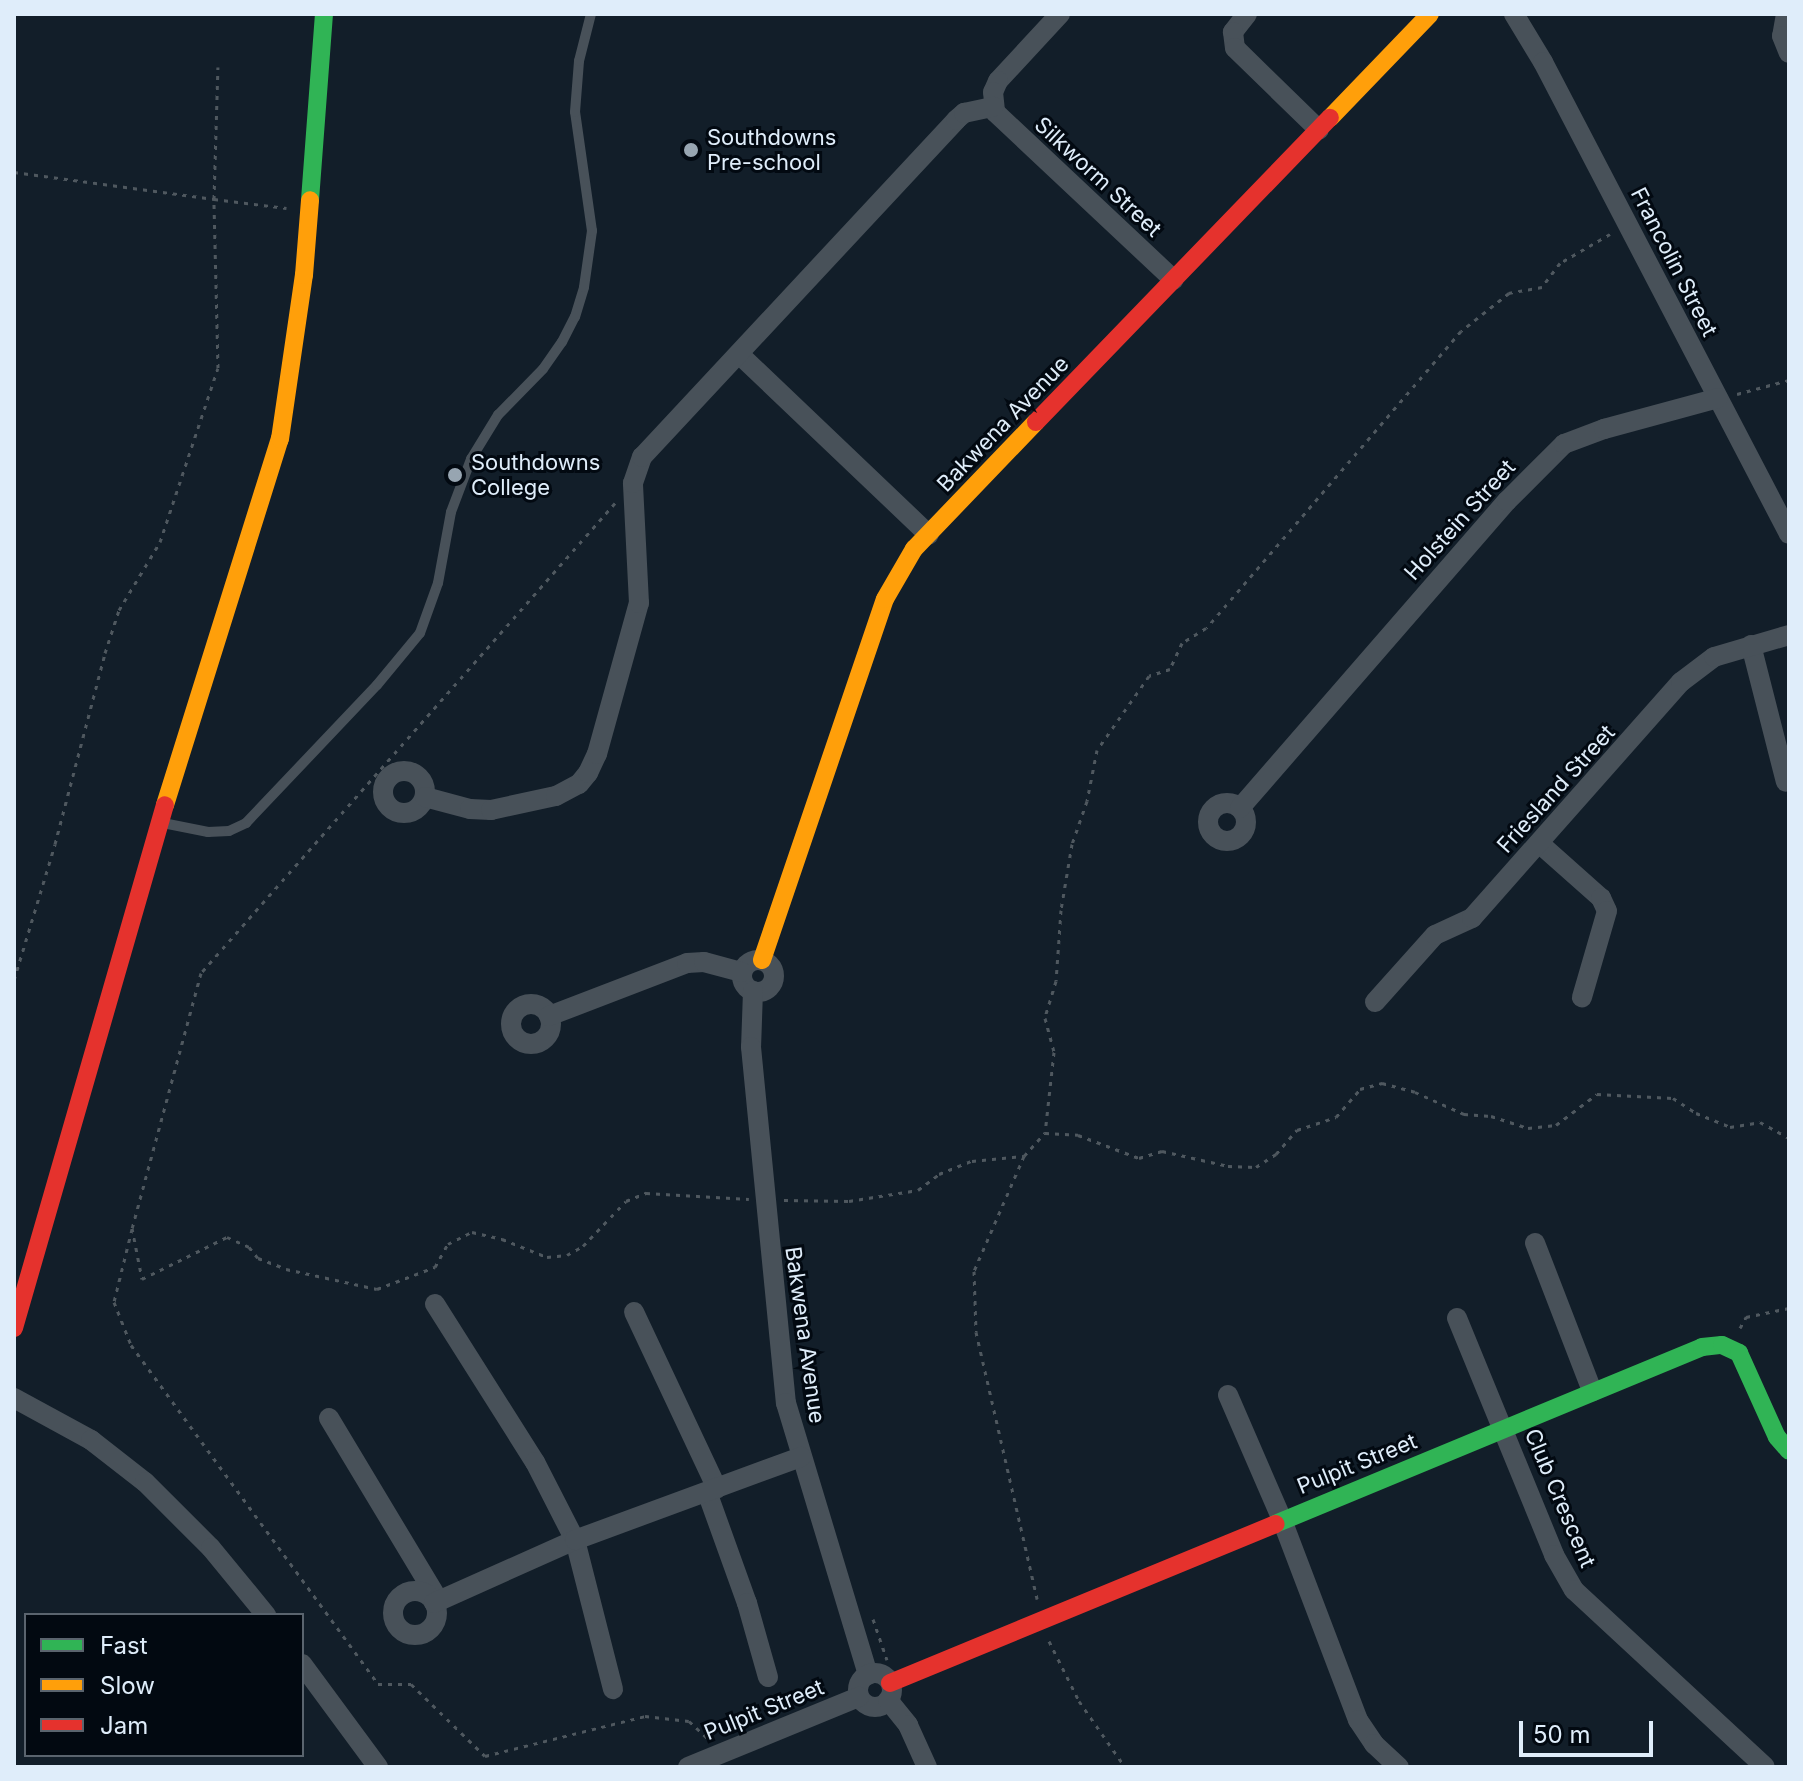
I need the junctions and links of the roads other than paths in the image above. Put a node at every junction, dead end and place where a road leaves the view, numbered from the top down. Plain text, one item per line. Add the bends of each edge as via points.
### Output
1 (324, 14) edge
2 (591, 14) edge
3 (1060, 14) edge
4 (1247, 14) edge
5 (1430, 14) edge
6 (1514, 14) edge
7 (1786, 14) edge
8 (1789, 53) edge
9 (993, 107) junction
10 (1319, 130) junction
11 (1174, 280) junction
12 (739, 354) junction
13 (1718, 398) junction
14 (1789, 534) edge
15 (929, 535) junction
16 (1789, 635) edge
17 (1751, 645) junction
18 (1786, 782) dead end
19 (425, 797) dead end
20 (1240, 808) dead end
21 (163, 823) junction
22 (1539, 843) junction
23 (762, 960) junction
24 (742, 972) junction
25 (753, 991) junction
26 (1582, 997) dead end
27 (1375, 1002) dead end
28 (549, 1016) dead end
29 (1535, 1243) dead end
30 (435, 1304) dead end
31 (634, 1312) dead end
32 (1457, 1318) dead end
33 (14, 1328) edge
34 (1592, 1391) junction
35 (1228, 1395) dead end
36 (14, 1398) edge
37 (329, 1418) dead end
38 (1505, 1431) junction
39 (1789, 1451) edge
40 (801, 1457) junction
41 (712, 1490) junction
42 (1282, 1520) junction
43 (575, 1540) junction
44 (264, 1613) edge
45 (304, 1667) edge
46 (868, 1675) junction
47 (768, 1677) dead end
48 (892, 1683) junction
49 (613, 1689) dead end
50 (859, 1697) junction
51 (378, 1767) edge
52 (688, 1767) edge
53 (927, 1767) edge
54 (1399, 1767) edge
55 (1765, 1767) edge

1 - 21 street via 294,360 280,439 232,582
2 - 21 lane via 579,61 575,112 592,231 584,287 562,342 498,415 471,459 451,512 438,583 420,633 246,823 208,832
3 - 9 street via 998,81
4 - 10 street via 1233,32 1235,48
5 - 10 street, Bakwena Avenue
6 - 13 street, Francolin Street
7 - 8 street via 1782,36
9 - 11 street, Silkworm Street
9 - 12 street via 956,120
10 - 11 street, Bakwena Avenue
11 - 15 street, Bakwena Avenue
12 - 15 street
12 - 19 street via 642,457 633,483 639,603 588,773 556,796 491,810
13 - 14 street, Francolin Street
13 - 20 street, Holstein Street via 1564,444 1507,501
15 - 23 street, Bakwena Avenue via 901,568 885,599
16 - 17 street, Friesland Street
17 - 18 street
17 - 22 street, Friesland Street via 1714,657 1681,682
21 - 33 street
22 - 26 street via 1601,898 1607,911
22 - 27 street, Friesland Street via 1472,918 1435,935
23 - 24 street via 750,962
23 - 25 street via 771,967 773,978 764,991
24 - 25 street
24 - 28 street via 687,963
25 - 40 street, Bakwena Avenue via 751,1047 774,1200 786,1403
29 - 34 street
30 - 43 street via 535,1462
31 - 41 street
32 - 38 street, Club Crescent
34 - 38 street, Pulpit Street
34 - 39 street, Pulpit Street via 1702,1347 1722,1345 1734,1349 1744,1362 1777,1437
35 - 42 street
36 - 44 street via 91,1440 145,1482 211,1548
37 - 43 street via 436,1602
38 - 42 street, Pulpit Street
38 - 55 street, Club Crescent via 1554,1555 1574,1590
40 - 41 street
40 - 46 street, Bakwena Avenue
41 - 43 street
41 - 47 street
42 - 48 street, Pulpit Street
42 - 54 street via 1358,1720
43 - 49 street
45 - 51 street
46 - 48 street via 881,1675
46 - 50 street via 859,1684
48 - 50 street via 873,1707
48 - 53 street
50 - 52 street, Pulpit Street

